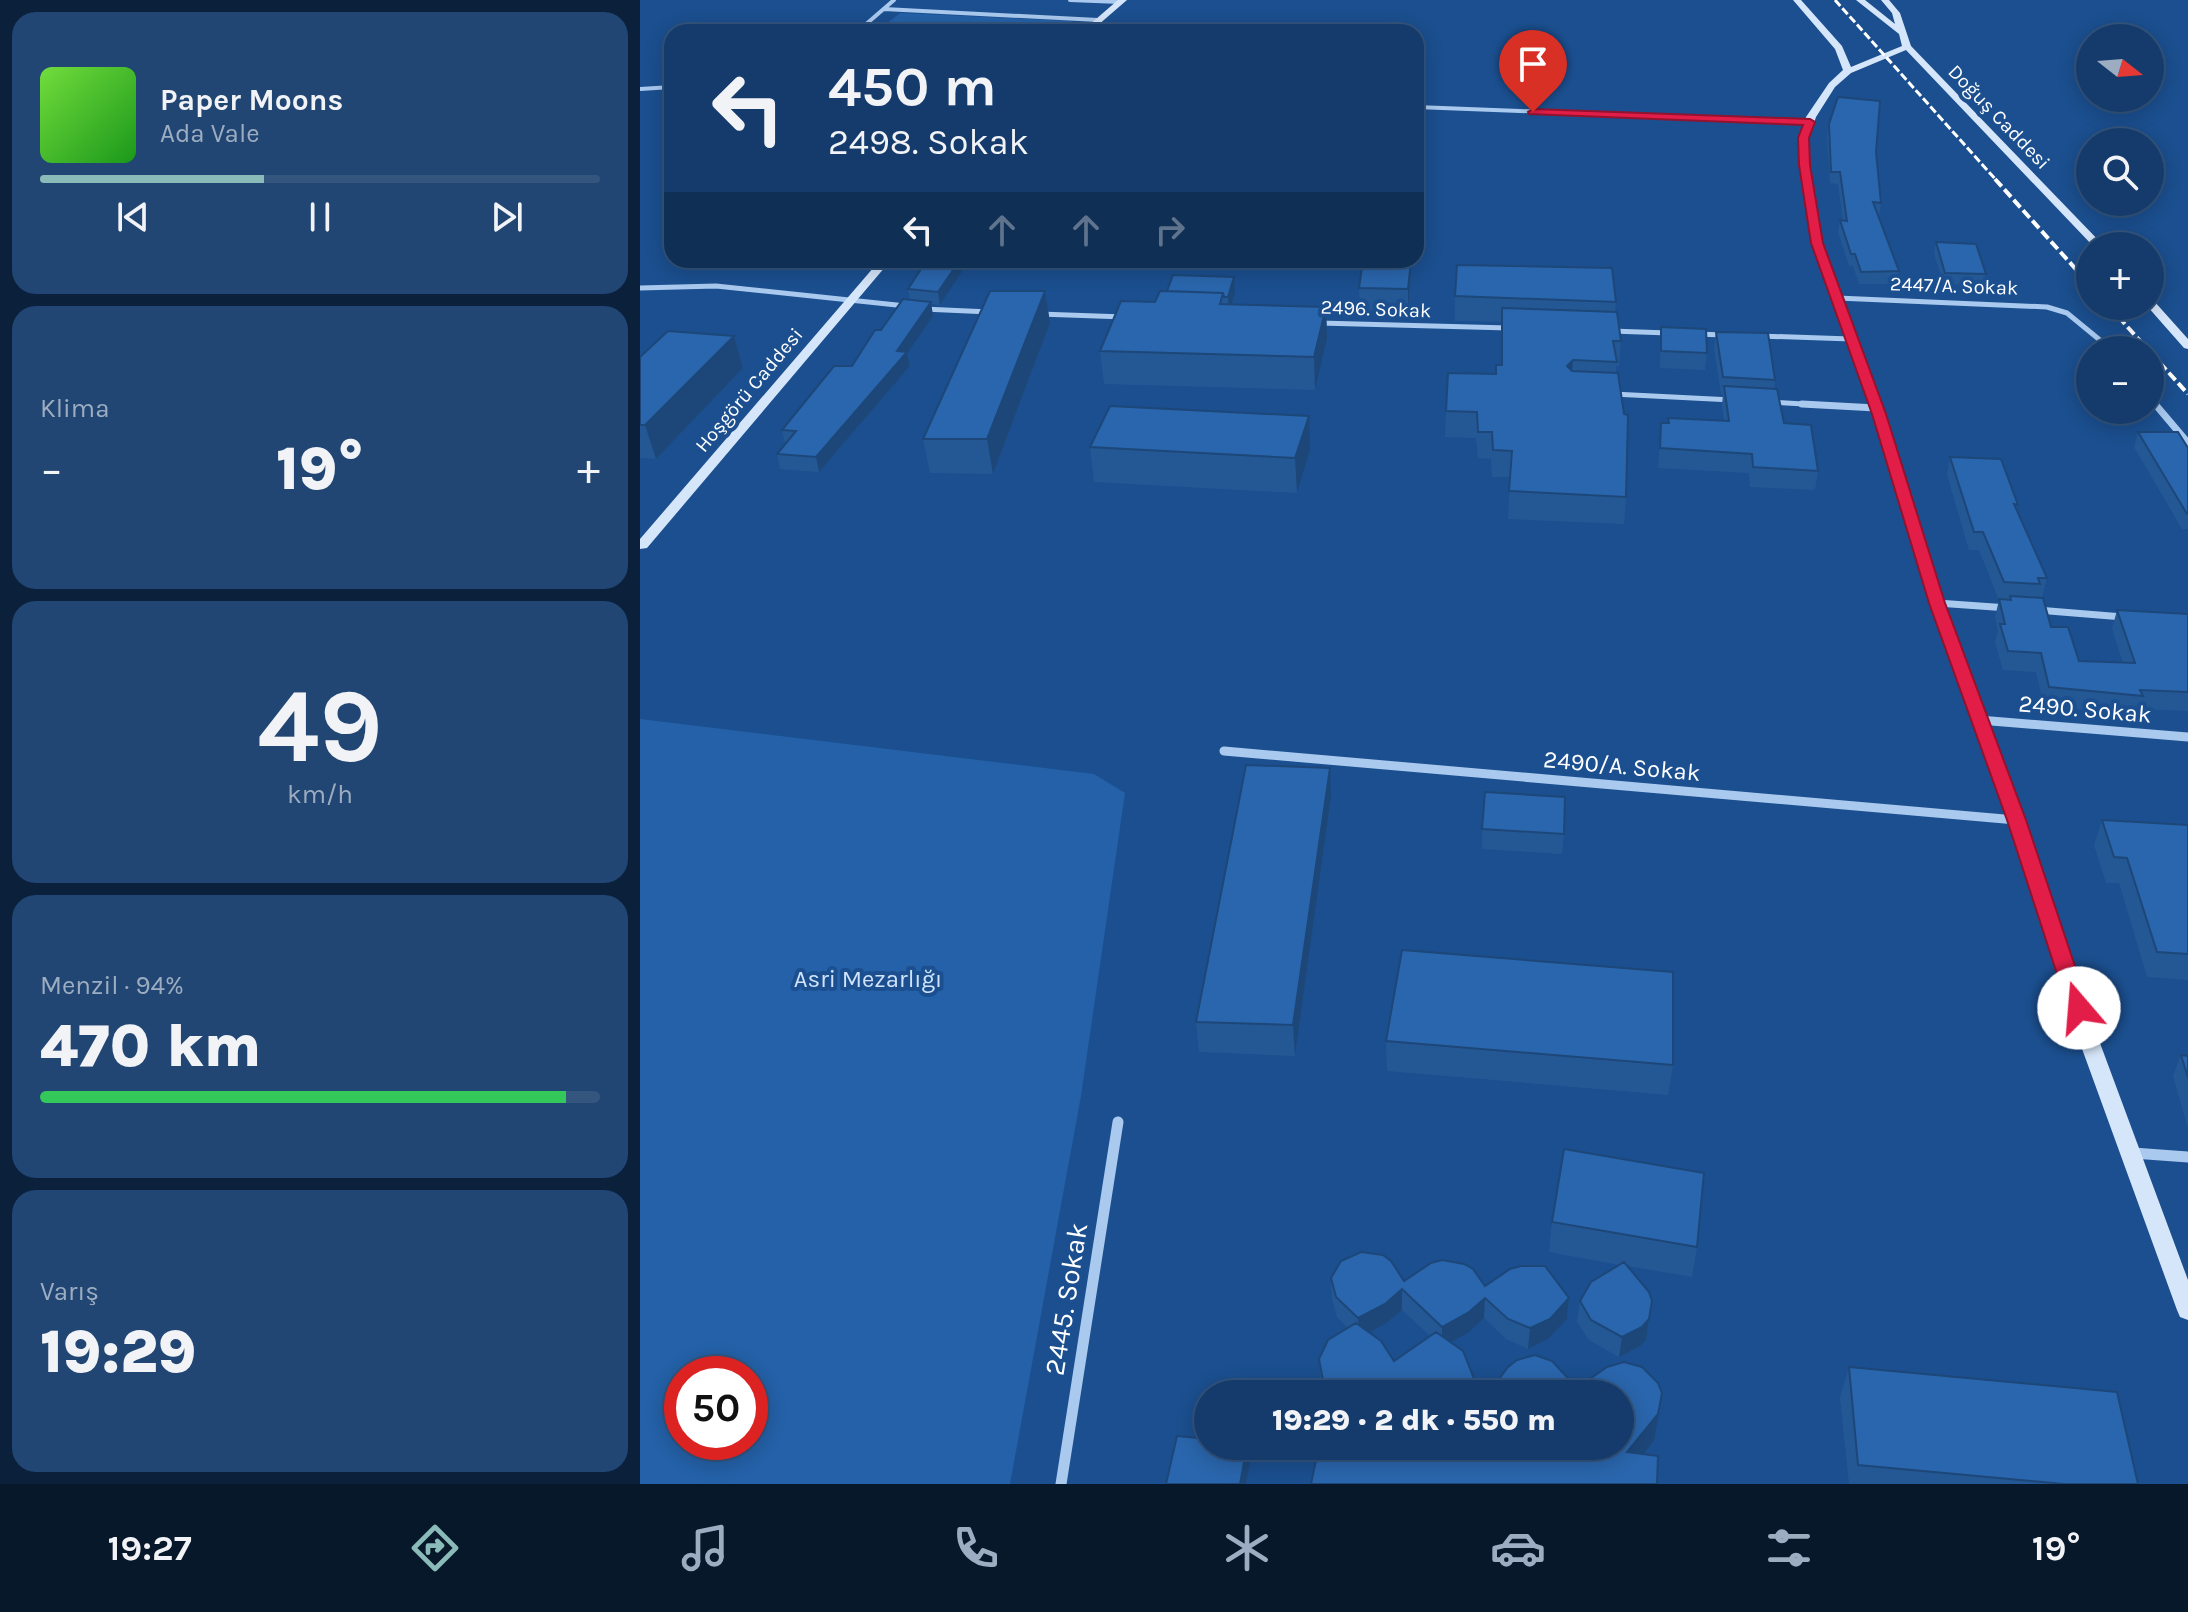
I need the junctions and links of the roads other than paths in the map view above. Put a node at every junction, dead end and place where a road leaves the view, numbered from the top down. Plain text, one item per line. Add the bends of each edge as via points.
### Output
1 (894, 0) edge
2 (1070, 0) edge
3 (1797, 0) edge
4 (1860, 0) edge
5 (1885, 0) edge
6 (1122, 1) edge
7 (884, 9) junction
8 (1098, 20) junction
9 (866, 24) edge
10 (1094, 24) edge
11 (1904, 40) junction
12 (1848, 71) junction
13 (664, 88) edge
14 (640, 89) edge
15 (1424, 107) edge
16 (1810, 122) junction
17 (2086, 232) edge
18 (879, 268) edge
19 (640, 288) edge
20 (1837, 298) junction
21 (852, 299) junction
22 (1002, 313) edge
23 (1029, 314) edge
24 (1134, 318) edge
25 (2164, 319) edge
26 (1315, 323) edge
27 (1518, 328) edge
28 (1597, 331) edge
29 (1676, 333) edge
30 (1692, 334) edge
31 (1740, 336) edge
32 (1755, 336) edge
33 (2095, 336) edge
34 (1851, 339) junction
35 (2188, 346) edge
36 (1601, 393) edge
37 (1739, 401) edge
38 (1754, 401) edge
39 (1876, 408) junction
40 (2164, 415) edge
41 (2188, 443) edge
42 (642, 545) dead end
43 (1937, 603) junction
44 (2013, 608) edge
45 (2028, 609) edge
46 (2134, 617) edge
47 (1979, 720) junction
48 (2188, 737) edge
49 (1224, 751) dead end
50 (2017, 820) junction
51 (1118, 1122) dead end
52 (2132, 1153) junction
53 (2188, 1157) edge
54 (2188, 1310) edge
55 (1061, 1484) edge

1 - 7 street
2 - 6 street
3 - 12 main road via 1839,48
4 - 11 main road
5 - 11 main road via 1896,13
6 - 8 main road
7 - 8 street
7 - 9 street
8 - 10 main road
11 - 12 main road
11 - 17 main road, Doğuş Caddesi
12 - 16 main road via 1832,85
13 - 14 street
15 - 16 street
16 - 20 main road via 1804,138 1809,203
18 - 21 main road, Hoşgörü Caddesi
19 - 21 street via 716,286
20 - 33 street, 2447/A. Sokak via 2047,307 2067,313
20 - 34 main road
21 - 22 street
21 - 42 main road, Hoşgörü Caddesi
23 - 24 street
25 - 35 main road
26 - 27 street, 2496. Sokak
28 - 29 street
30 - 31 street
32 - 34 street
34 - 39 main road
36 - 37 street
38 - 39 street
39 - 43 main road
40 - 41 street
43 - 44 street
43 - 47 main road
45 - 46 street
47 - 48 street, 2490. Sokak
47 - 50 main road
49 - 50 street, 2490/A. Sokak
50 - 52 main road via 2087,1035
51 - 55 street, 2445. Sokak
52 - 53 street
52 - 54 main road

